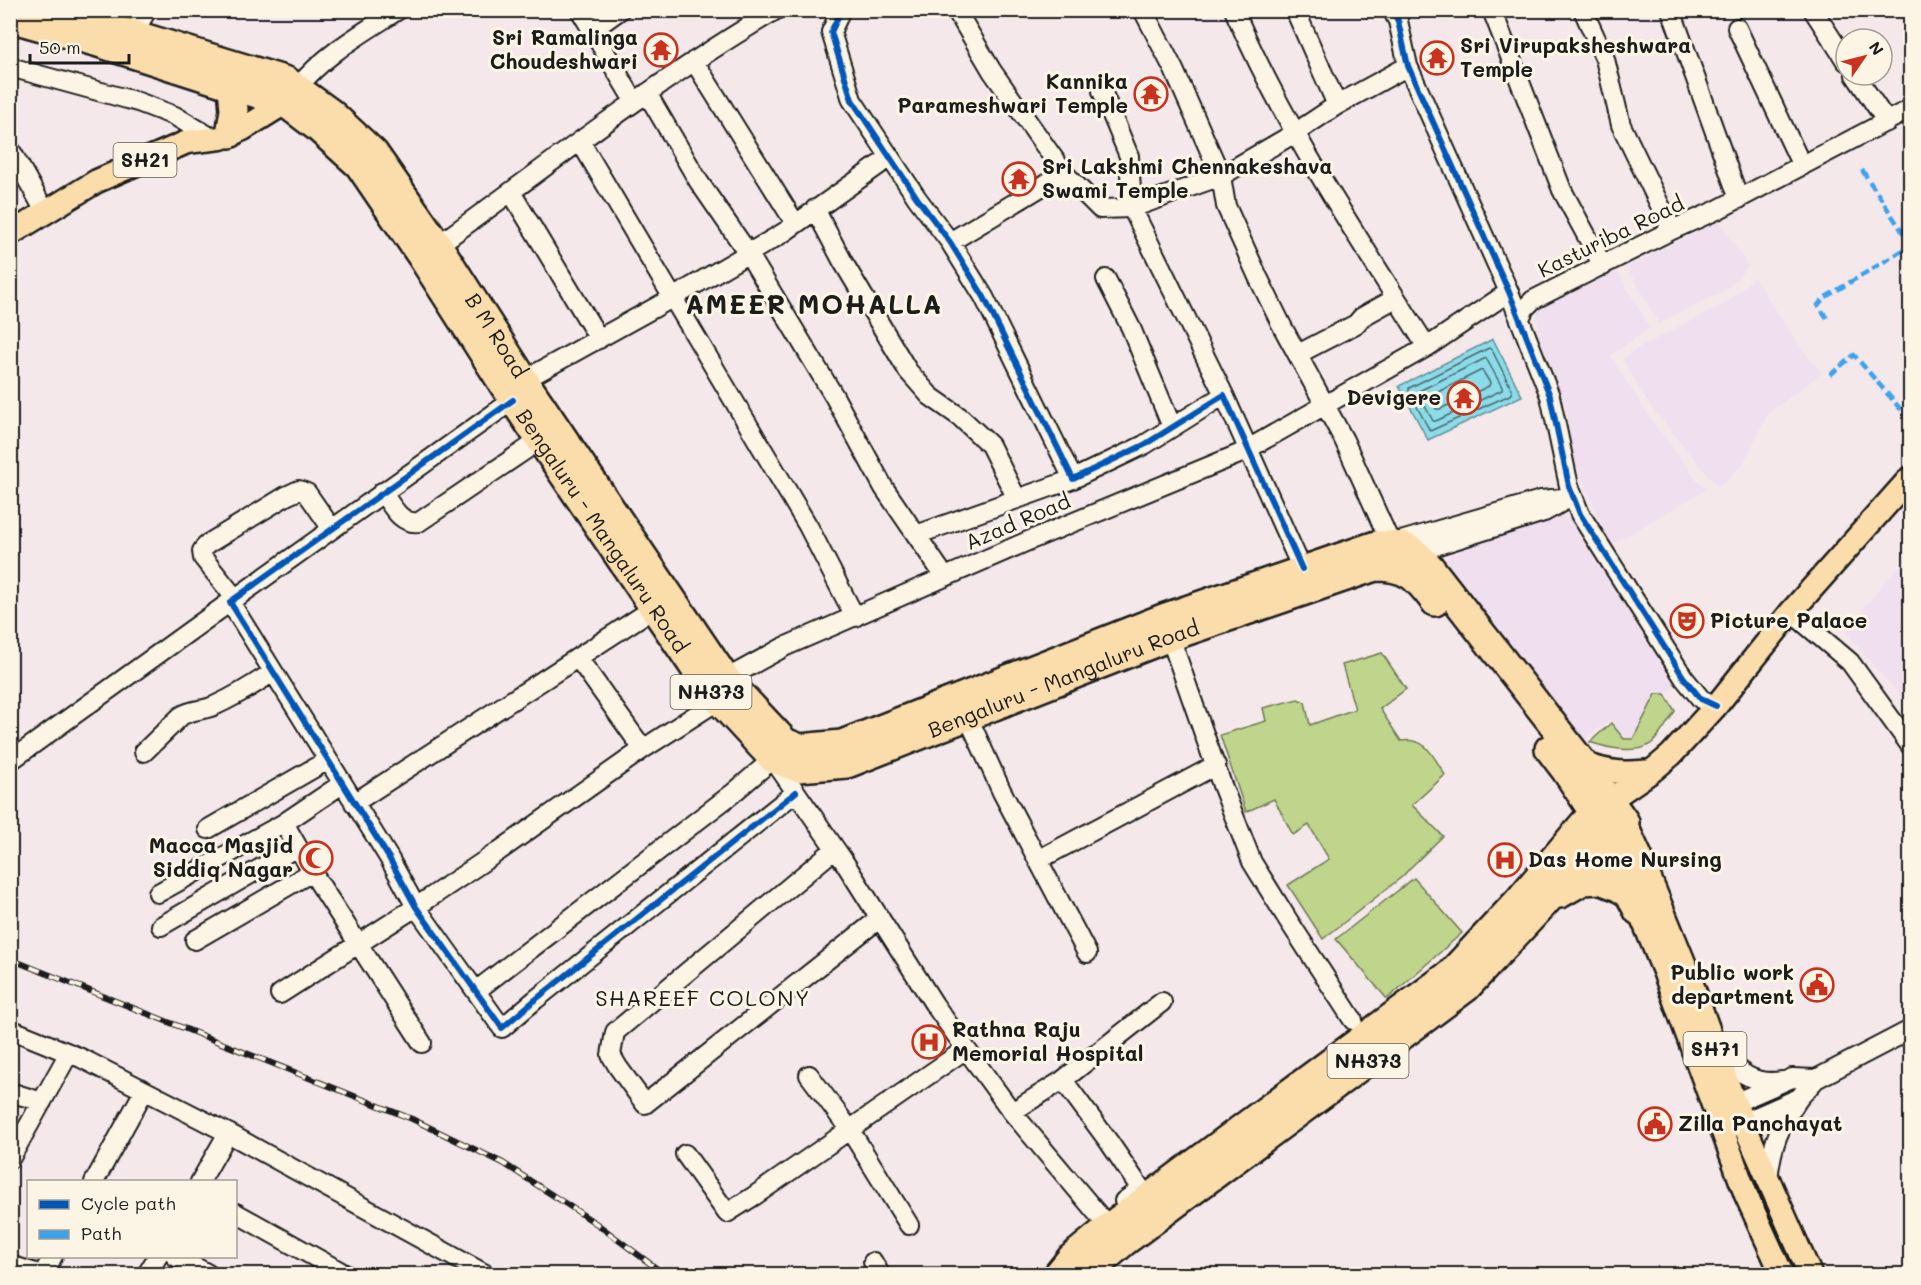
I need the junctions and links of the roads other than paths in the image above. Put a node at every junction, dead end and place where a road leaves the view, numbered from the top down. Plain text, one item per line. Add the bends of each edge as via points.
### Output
1 (147, 10) edge
2 (398, 10) edge
3 (580, 10) edge
4 (620, 10) edge
5 (776, 10) edge
6 (956, 10) edge
7 (1143, 10) edge
8 (1234, 10) edge
9 (1295, 10) edge
10 (1492, 10) edge
11 (1583, 10) edge
12 (1671, 10) edge
13 (1813, 10) edge
14 (53, 12) edge
15 (1396, 12) edge
16 (840, 13) edge
17 (10, 18) edge
18 (1737, 28) dead end
19 (592, 30) junction
20 (133, 34) junction
21 (1834, 42) edge
22 (694, 61) junction
23 (1408, 66) junction
24 (10, 67) edge
25 (232, 86) junction
26 (1864, 87) edge
27 (1102, 91) dead end
28 (291, 95) junction
29 (640, 97) junction
30 (1337, 105) junction
31 (1911, 109) edge
32 (1887, 122) junction
33 (1295, 134) junction
34 (221, 136) junction
35 (580, 141) junction
36 (10, 149) edge
37 (890, 157) junction
38 (1802, 166) junction
39 (1064, 173) junction
40 (1221, 176) junction
41 (511, 192) junction
42 (1739, 199) junction
43 (1132, 208) junction
44 (815, 209) junction
45 (46, 213) junction
46 (795, 224) junction
47 (1672, 230) junction
48 (10, 234) edge
49 (950, 242) junction
50 (430, 251) junction
51 (748, 253) junction
52 (1603, 266) junction
53 (1106, 279) dead end
54 (1509, 292) junction
55 (674, 297) junction
56 (1396, 297) junction
57 (1520, 318) junction
58 (599, 339) junction
59 (1427, 347) junction
60 (1298, 354) junction
61 (518, 390) junction
62 (1224, 395) junction
63 (1326, 404) junction
64 (1172, 427) junction
65 (540, 440) junction
66 (1248, 448) junction
67 (1911, 478) edge
68 (1073, 479) junction
69 (382, 492) junction
70 (1572, 497) junction
71 (1017, 499) junction
72 (332, 529) junction
73 (916, 535) junction
74 (1394, 552) junction
75 (1302, 569) junction
76 (945, 578) junction
77 (233, 600) junction
78 (654, 608) junction
79 (1791, 612) junction
80 (855, 617) junction
81 (1170, 637) junction
82 (578, 658) junction
83 (273, 672) junction
84 (722, 689) junction
85 (1716, 706) junction
86 (967, 715) junction
87 (879, 740) junction
88 (1911, 745) edge
89 (643, 749) junction
90 (144, 752) dead end
91 (773, 759) junction
92 (328, 760) junction
93 (10, 761) edge
94 (1583, 763) junction
95 (1216, 765) junction
96 (1652, 771) junction
97 (342, 784) junction
98 (796, 792) junction
99 (354, 803) junction
100 (1609, 818) junction
101 (284, 823) junction
102 (208, 829) dead end
103 (297, 847) junction
104 (835, 849) junction
105 (1038, 860) junction
106 (312, 872) junction
107 (158, 893) dead end
108 (416, 907) junction
109 (1542, 908) junction
110 (1638, 911) junction
111 (880, 918) junction
112 (161, 926) dead end
113 (195, 940) dead end
114 (358, 944) junction
115 (1087, 953) dead end
116 (476, 991) junction
117 (280, 994) dead end
118 (1162, 1002) dead end
119 (1353, 1020) dead end
120 (10, 1029) edge
121 (1911, 1030) edge
122 (422, 1043) dead end
123 (1713, 1046) junction
124 (966, 1049) junction
125 (69, 1053) junction
126 (809, 1075) dead end
127 (1792, 1078) junction
128 (1815, 1079) junction
129 (1063, 1080) junction
130 (10, 1092) edge
131 (148, 1093) junction
132 (1798, 1098) junction
133 (42, 1102) junction
134 (1012, 1112) junction
135 (1728, 1117) junction
136 (850, 1130) junction
137 (228, 1133) junction
138 (685, 1154) dead end
139 (10, 1160) edge
140 (95, 1180) edge
141 (105, 1180) edge
142 (201, 1180) edge
143 (1767, 1180) junction
144 (237, 1214) edge
145 (1101, 1218) junction
146 (909, 1225) dead end
147 (52, 1258) edge
148 (62, 1258) edge
149 (157, 1258) edge
150 (178, 1258) edge
151 (10, 1265) edge
152 (41, 1275) edge
153 (53, 1275) edge
154 (147, 1275) edge
155 (208, 1275) edge
156 (345, 1275) edge
157 (485, 1275) edge
158 (1044, 1275) edge
159 (1058, 1275) edge
160 (1087, 1275) edge
161 (1782, 1275) edge
162 (1810, 1275) edge

1 - 20 street
2 - 28 street via 314,68
3 - 19 street
4 - 19 street
5 - 22 street
6 - 39 street via 992,71
7 - 40 street
8 - 33 street via 1265,80
9 - 30 street
10 - 52 street via 1562,190
11 - 47 street via 1605,59 1624,131
12 - 42 street
13 - 21 street
14 - 20 highway, NH373
15 - 23 street
16 - 37 street via 831,32 852,100
17 - 25 highway, NH373
18 - 38 street
19 - 29 street
20 - 28 highway, NH373 via 287,81
22 - 29 street
22 - 46 street
23 - 30 street
23 - 54 street
24 - 34 street via 138,102
25 - 28 highway, NH373
25 - 34 highway via 234,110
26 - 32 street
27 - 43 street via 1129,156
28 - 34 main road, SH21 via 243,129
28 - 50 highway, NH373 via 318,128 359,165
29 - 35 street
29 - 51 street
30 - 33 street
31 - 32 street, Kasturiba Road
32 - 38 street, Kasturiba Road
33 - 40 street
33 - 56 street
34 - 45 main road, SH21 via 187,142 97,181
35 - 41 street
35 - 55 street
36 - 45 street
37 - 44 street
37 - 49 street
38 - 42 street, Kasturiba Road
39 - 43 street via 1100,209
39 - 49 street
40 - 43 street
40 - 60 street via 1226,206
41 - 50 street
41 - 58 street
42 - 47 street, Kasturiba Road
43 - 62 street
44 - 46 street
44 - 71 street via 908,371 930,396 990,445
45 - 48 main road, SH21
46 - 51 street
47 - 52 street, Kasturiba Road
49 - 68 street via 984,297
50 - 61 highway, B M Road / NH373
51 - 55 street
51 - 73 street via 884,488
52 - 57 street, Kasturiba Road via 1533,300
53 - 64 street
54 - 57 street
54 - 59 street, Azad Road
55 - 58 street
55 - 80 street via 808,526
56 - 59 street
56 - 60 street via 1356,324
57 - 70 street via 1550,396
58 - 61 street
59 - 63 street, Azad Road
60 - 63 street
61 - 65 highway, Bengaluru - Mangaluru Road / NH373
61 - 69 street
61 - 84 highway, B M Road / NH373
62 - 64 street
62 - 66 street
63 - 66 street, Azad Road
63 - 74 street
64 - 68 street
65 - 69 street via 419,522 401,519
65 - 78 highway, Bengaluru - Mangaluru Road / NH373
66 - 75 street
66 - 76 street, Azad Road
67 - 79 main road
68 - 71 street
69 - 72 street
70 - 74 street via 1541,500
70 - 74 street via 1544,513
70 - 85 street via 1684,678 1701,699
71 - 73 street
72 - 77 street
72 - 77 street via 306,493 299,490 206,545 203,558
73 - 76 street
74 - 75 highway, B M Road / NH373
74 - 81 highway, Bengaluru - Mangaluru Road / NH373 via 1375,567
74 - 94 highway via 1456,599
74 - 100 highway via 1565,770
75 - 87 highway, B M Road / NH373 via 1163,618
76 - 80 street, Azad Road
77 - 83 street
77 - 93 street
78 - 82 street
78 - 84 highway, Bengaluru - Mangaluru Road / NH373 via 710,691
79 - 85 main road
79 - 88 street via 1850,662
80 - 84 street, Azad Road via 784,647
81 - 86 highway, Bengaluru - Mangaluru Road / NH373
81 - 95 street
82 - 89 street
82 - 99 street
83 - 90 street via 207,710 186,713
83 - 92 street
84 - 87 highway, B M Road / NH373 via 785,742 800,748
84 - 89 street, Azad Road
84 - 91 highway, Bengaluru - Mangaluru Road / NH373
85 - 96 main road
86 - 87 highway, Bengaluru - Mangaluru Road / NH373
86 - 105 street
87 - 91 highway, Bengaluru - Mangaluru Road / NH373 via 847,764 798,768
89 - 108 street, Azad Road
91 - 98 street
91 - 116 street
92 - 97 street
92 - 102 street
94 - 96 main road via 1619,773
94 - 100 highway
95 - 105 street
95 - 119 street via 1252,862
96 - 100 main road
97 - 99 street
97 - 101 street
98 - 104 street
98 - 116 street via 502,1028
99 - 108 street
100 - 109 highway, NH373
100 - 110 main road, SH71
100 - 123 main road, SH71 via 1641,856
100 - 159 highway, NH373 via 1518,901 1451,973 1110,1226 1071,1258
101 - 103 street
101 - 107 street
103 - 106 street
103 - 112 street
104 - 111 street
104 - 111 street via 615,1032 611,1055 618,1066 645,1104
105 - 115 street
106 - 113 street
106 - 114 street
108 - 114 street, Azad Road
108 - 116 street
109 - 110 highway via 1576,884 1600,880 1629,894
109 - 160 highway, NH373 via 1466,988 1123,1243
110 - 135 main road, SH71
111 - 124 street
114 - 117 street, Azad Road
114 - 122 street
118 - 129 street
120 - 125 street
121 - 128 street
123 - 127 street via 1738,1071 1763,1083
123 - 135 main road, SH71
124 - 134 street
124 - 136 street
125 - 131 street
125 - 133 street
126 - 136 street
127 - 128 street
127 - 135 street
128 - 132 street
129 - 134 street
129 - 145 street via 1141,1189
130 - 133 street
131 - 137 street
131 - 140 street
131 - 141 street
132 - 135 street
132 - 143 street via 1772,1147
133 - 139 street
134 - 145 street
135 - 143 main road, SH71
135 - 161 main road, SH71 via 1746,1195
136 - 138 street via 727,1213
136 - 146 street
137 - 142 street
137 - 157 street
143 - 162 main road, SH71
144 - 156 street
145 - 158 street via 1060,1251
147 - 152 street
148 - 153 street
149 - 154 street
150 - 155 street
151 - 152 street

